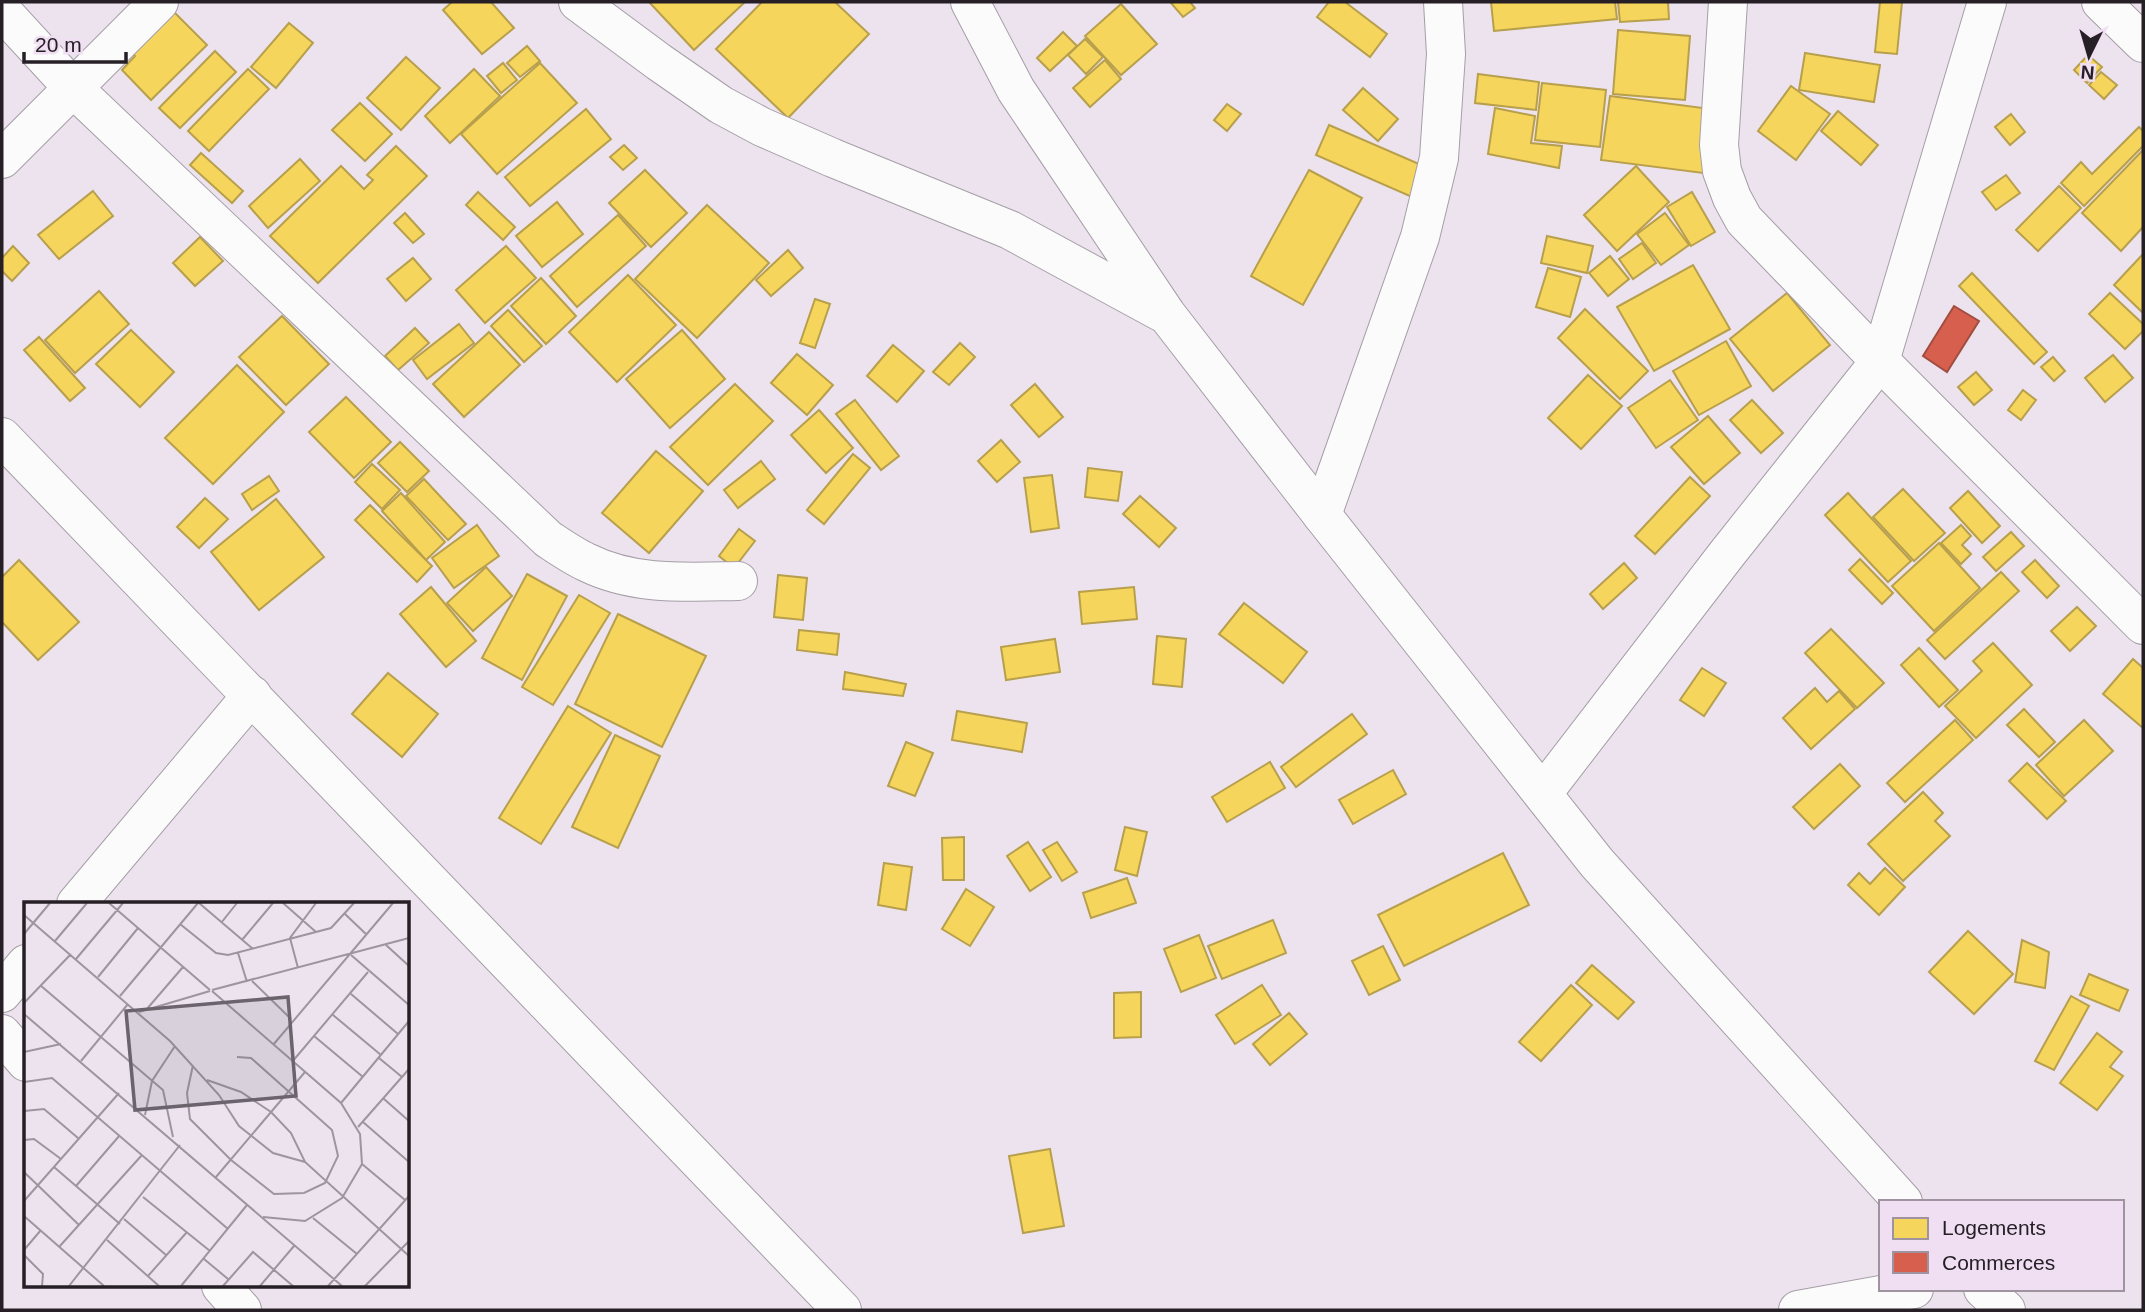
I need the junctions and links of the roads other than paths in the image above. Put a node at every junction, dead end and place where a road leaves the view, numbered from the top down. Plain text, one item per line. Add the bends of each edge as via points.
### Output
1 (159, 2) edge
2 (578, 2) edge
3 (970, 2) edge
4 (1443, 2) edge
5 (1728, 2) edge
6 (1987, 2) edge
7 (2101, 2) edge
8 (2, 11) edge
9 (2143, 43) edge
10 (72, 87) junction
11 (2, 159) edge
12 (1167, 315) junction
13 (1880, 361) junction
14 (6, 448) edge
15 (1322, 515) junction
16 (738, 581) dead end
17 (2143, 625) edge
18 (252, 695) junction
19 (1543, 793) junction
20 (78, 902) edge
21 (24, 966) edge
22 (2, 993) edge
23 (2, 1034) edge
24 (24, 1060) edge
25 (1901, 1200) edge
26 (223, 1288) edge
27 (1985, 1291) edge
28 (1891, 1298) edge
29 (242, 1310) edge
30 (842, 1310) edge
31 (1798, 1310) edge
32 (2006, 1310) edge

1 - 10 street
2 - 12 street via 720,105 833,158 1010,230
3 - 12 street via 1016,90
4 - 15 street via 1446,54 1439,158 1420,237
5 - 13 street via 1718,145 1732,198 1744,220
6 - 13 street
7 - 9 street
8 - 10 street
10 - 11 street
10 - 16 street via 548,540 586,563 623,576 661,582
12 - 15 street
13 - 17 street
13 - 19 street
14 - 18 street
15 - 19 street
18 - 20 street
18 - 30 street
19 - 25 street via 1598,863
21 - 22 street
23 - 24 street
26 - 29 street
27 - 32 street
28 - 31 street

